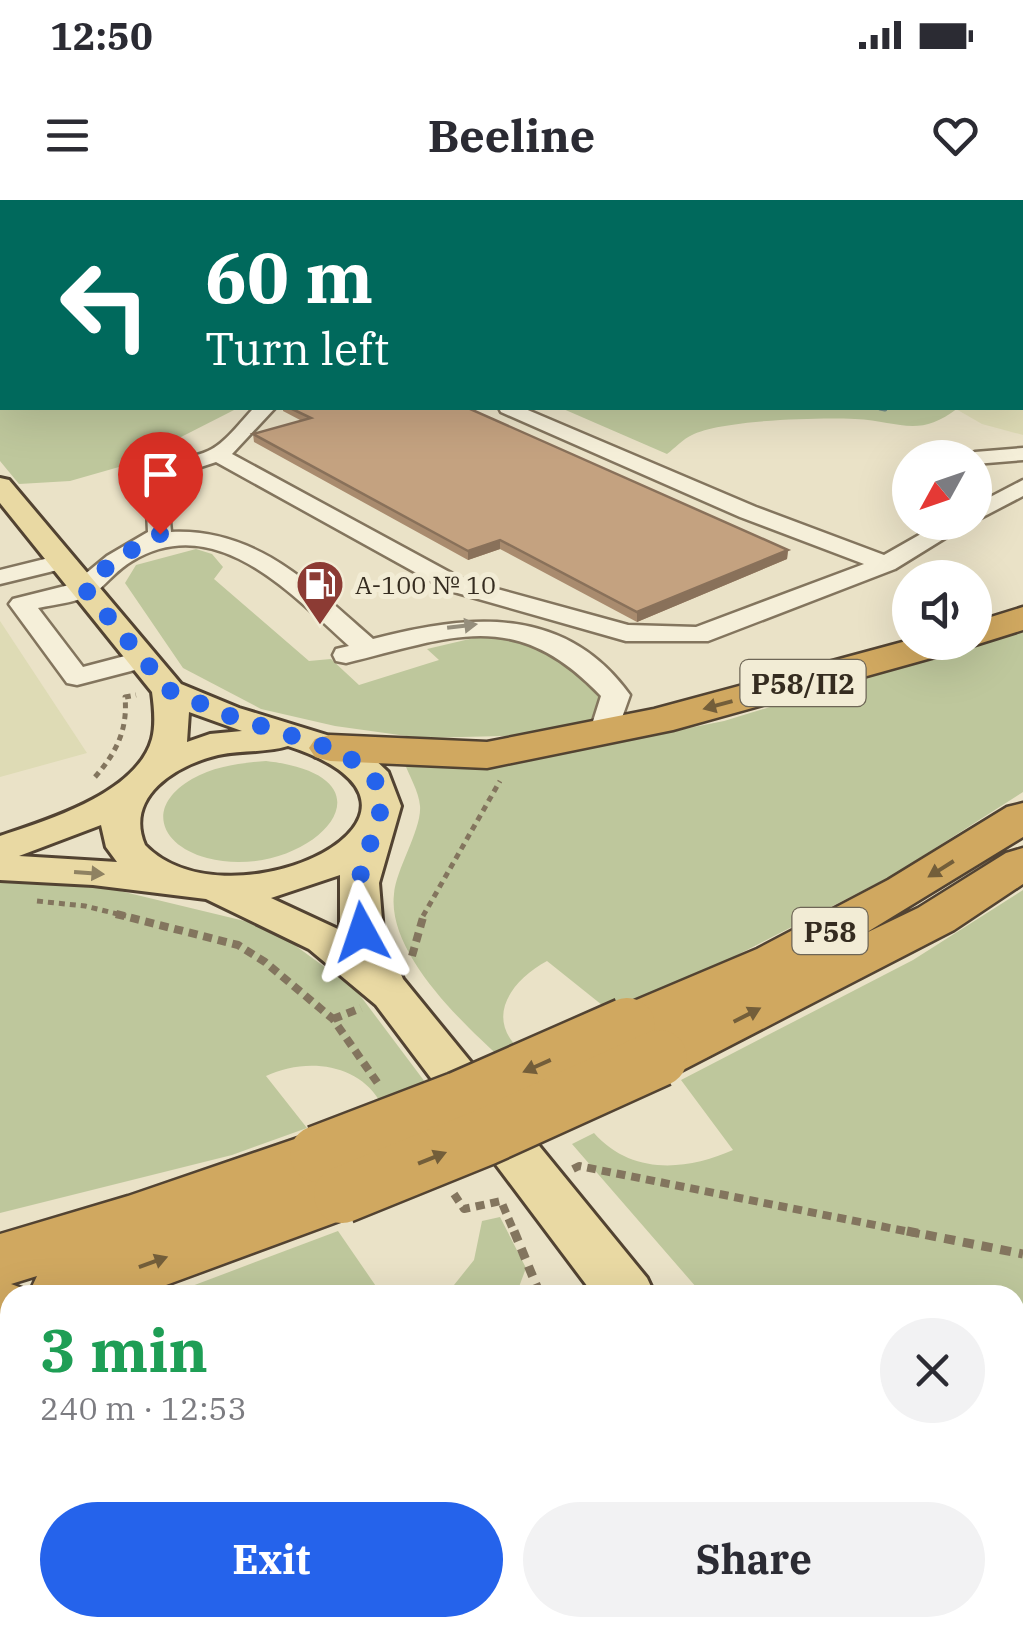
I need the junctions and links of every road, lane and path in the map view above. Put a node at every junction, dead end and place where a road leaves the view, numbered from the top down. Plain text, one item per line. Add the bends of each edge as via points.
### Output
1 (263, 410) edge
2 (513, 410) edge
3 (1023, 454) edge
4 (220, 455) junction
5 (992, 457) edge
6 (0, 486) edge
7 (1023, 487) edge
8 (992, 504) edge
9 (928, 540) edge
10 (145, 545) junction
11 (65, 562) junction
12 (886, 564) junction
13 (0, 577) edge
14 (85, 589) junction
15 (1023, 618) edge
16 (992, 628) edge
17 (892, 657) edge
18 (144, 659) junction
19 (169, 690) junction
20 (604, 734) junction
21 (316, 744) junction
22 (487, 754) junction
23 (123, 783) junction
24 (1023, 817) edge
25 (372, 836) junction
26 (0, 849) edge
27 (1023, 863) edge
28 (0, 868) edge
29 (178, 885) junction
30 (221, 890) junction
31 (34, 901) dead end
32 (388, 990) junction
33 (333, 1019) junction
34 (643, 1042) junction
35 (388, 1098) dead end
36 (330, 1175) junction
37 (442, 1177) dead end
38 (519, 1192) junction
39 (1023, 1254) edge
40 (0, 1261) edge
41 (83, 1285) edge
42 (537, 1285) edge
43 (617, 1285) edge

1 - 4 street
2 - 12 street
3 - 5 street
4 - 10 street via 157,471 146,480 161,524 160,534
4 - 12 street via 456,585 626,633 699,635
6 - 11 main road
7 - 8 street
9 - 12 street
10 - 14 street via 114,560
10 -> 20 street via 188,536 254,543 244,573 341,656 461,625 543,637 600,676 616,696
11 - 13 street
11 - 14 main road
14 - 18 main road
14 - 18 street via 22,604 77,678
15 - 16 highway
17 -> 20 highway, Р58/П2
18 - 19 main road
19 - 21 main road
19 - 23 main road via 168,744
19 - 23 path via 125,697 128,716 118,752
20 - 22 highway, Р58/П2
21 - 22 highway, Р58/П2
21 - 23 main road, Р58/П2 via 249,739 210,746
21 - 25 main road via 356,762 375,780 382,806
22 - 32 path via 504,773 424,914 410,962 419,984
23 - 26 main road, Р58/П2 via 54,831
23 - 29 main road via 118,818 124,848 144,868
24 -> 34 highway, Р58
25 - 30 main road via 314,876
25 - 32 main road via 358,883 362,932
34 -> 27 highway, Р58 via 936,918
28 -> 29 main road
29 - 30 main road
30 - 32 main road via 324,939
31 - 33 path via 85,906 238,946
32 - 33 path
32 - 38 main road
33 - 35 path
34 - 36 highway, Р58, bridge via 485,1137
36 - 40 highway, Р58 via 133,1220
41 -> 36 highway, Р58
37 - 38 path via 464,1209
38 - 39 path via 579,1166
38 - 42 path
38 - 43 main road

